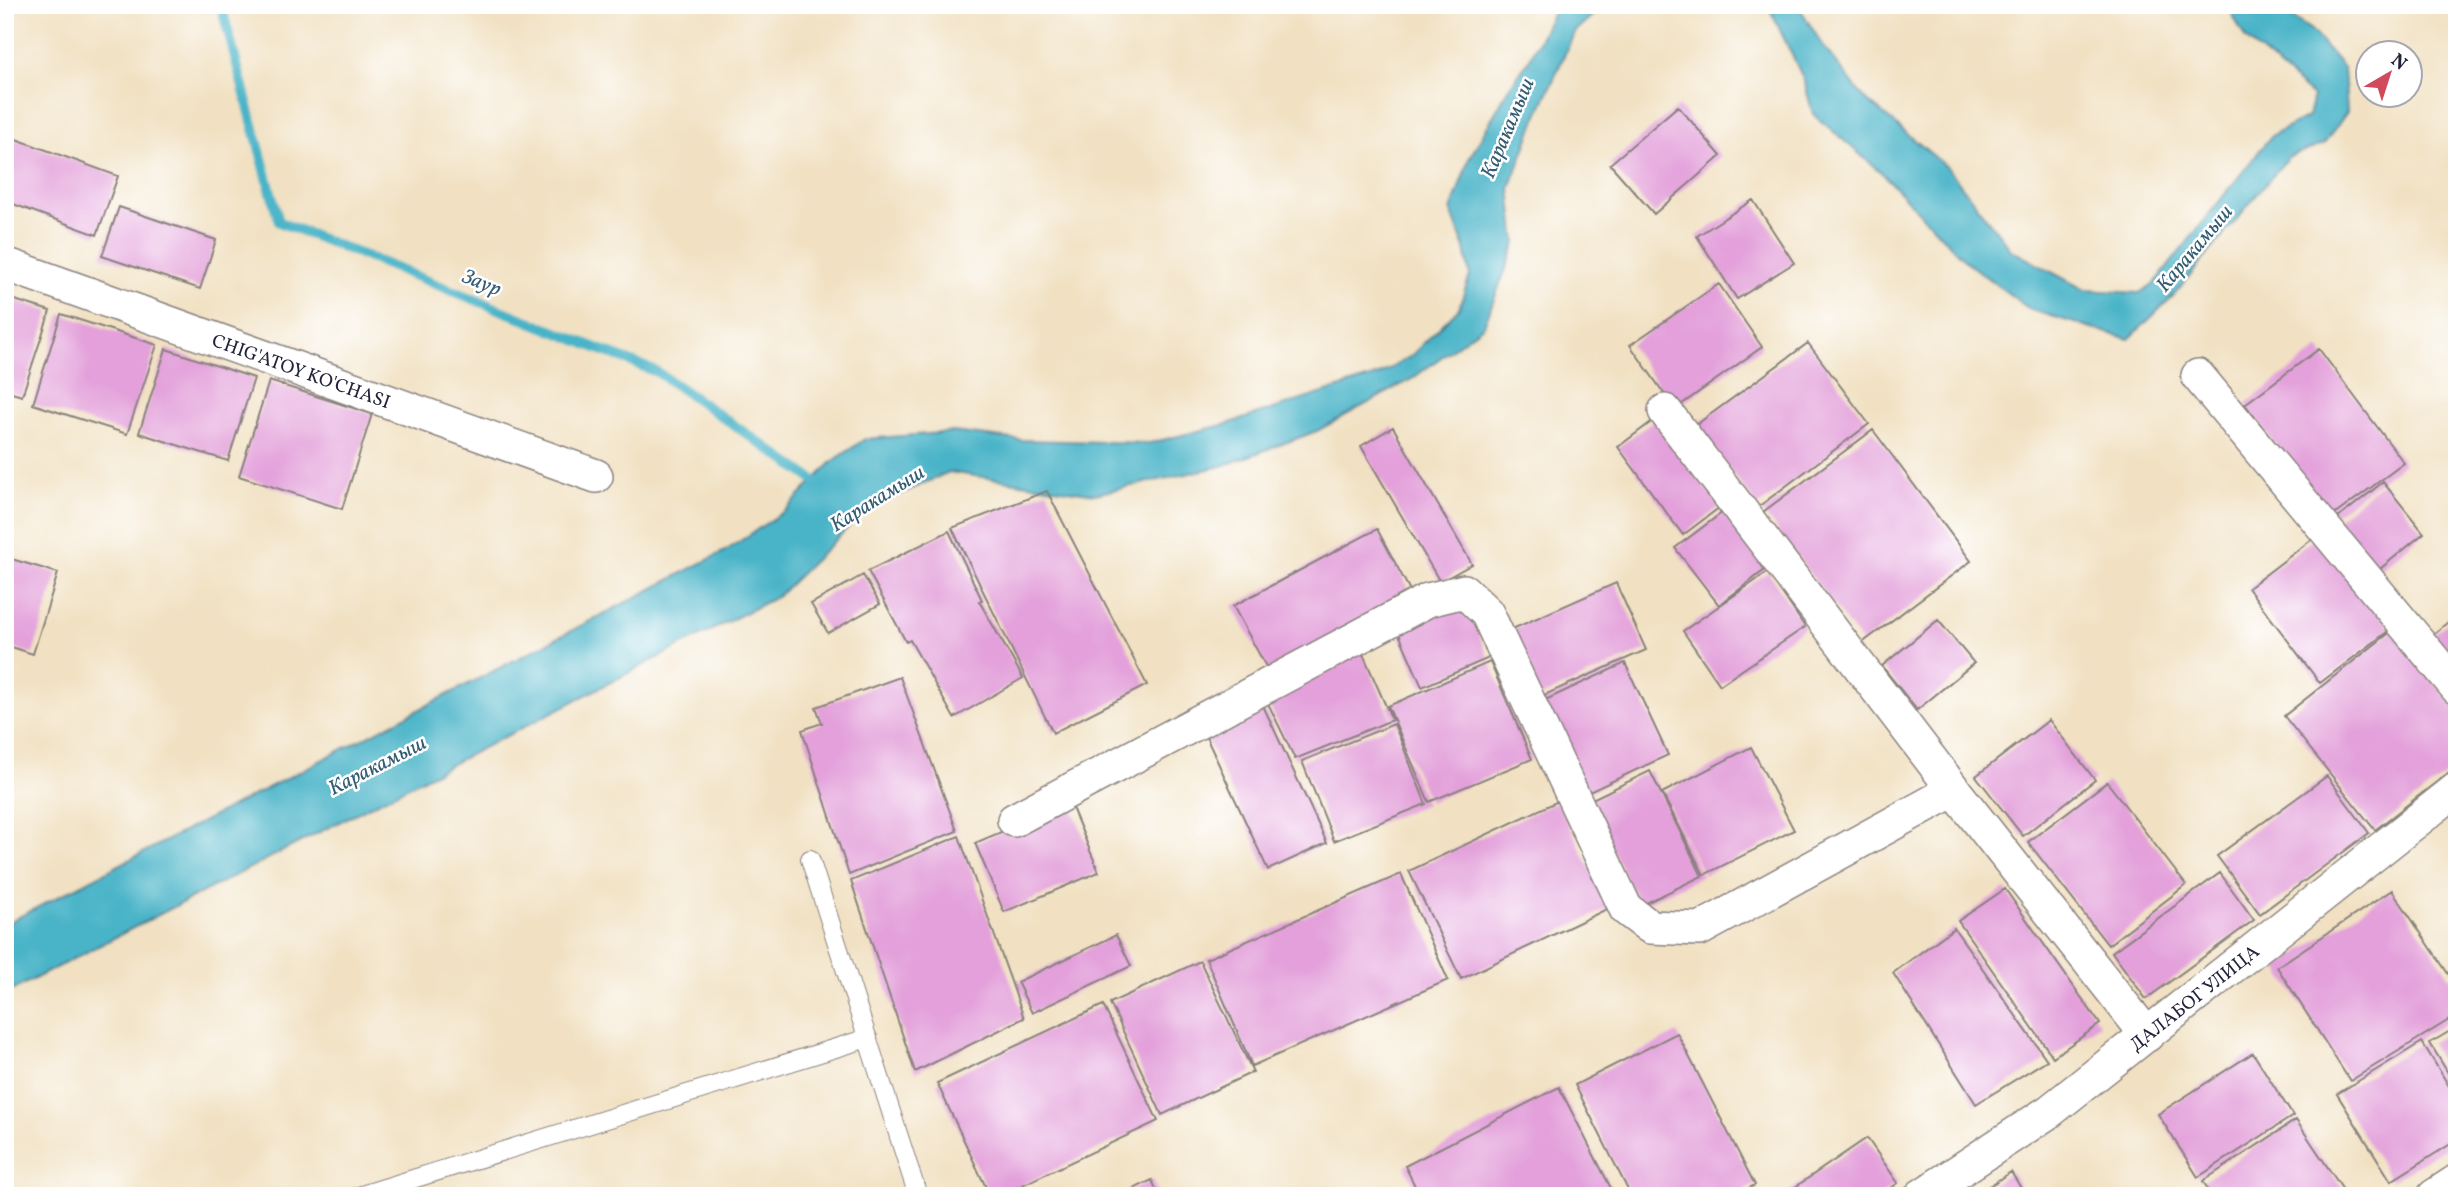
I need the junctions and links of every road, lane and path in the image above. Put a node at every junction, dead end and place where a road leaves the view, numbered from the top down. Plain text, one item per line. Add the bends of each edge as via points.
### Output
1 (5, 264) edge
2 (2198, 376) dead end
3 (1665, 411) dead end
4 (596, 476) dead end
5 (2457, 688) edge
6 (2457, 789) edge
7 (1954, 790) junction
8 (1014, 820) dead end
9 (810, 859) dead end
10 (2147, 1035) junction
11 (868, 1038) junction
12 (2457, 1181) edge
13 (358, 1196) edge
14 (918, 1196) edge
15 (1921, 1196) edge
16 (2434, 1196) edge

1 - 4 street, CHIG'ATOY KO'CHASI
2 - 5 street
3 - 7 street
6 - 10 street, ДАЛАБОГ УЛИЦА
7 - 8 street via 1700,929 1650,927 1626,909 1487,613 1464,591 1428,600
7 - 10 street
9 - 11 lane
10 - 15 street, ДАЛАБОГ УЛИЦА via 2050,1111
11 - 13 lane
11 - 14 lane
12 - 16 street

